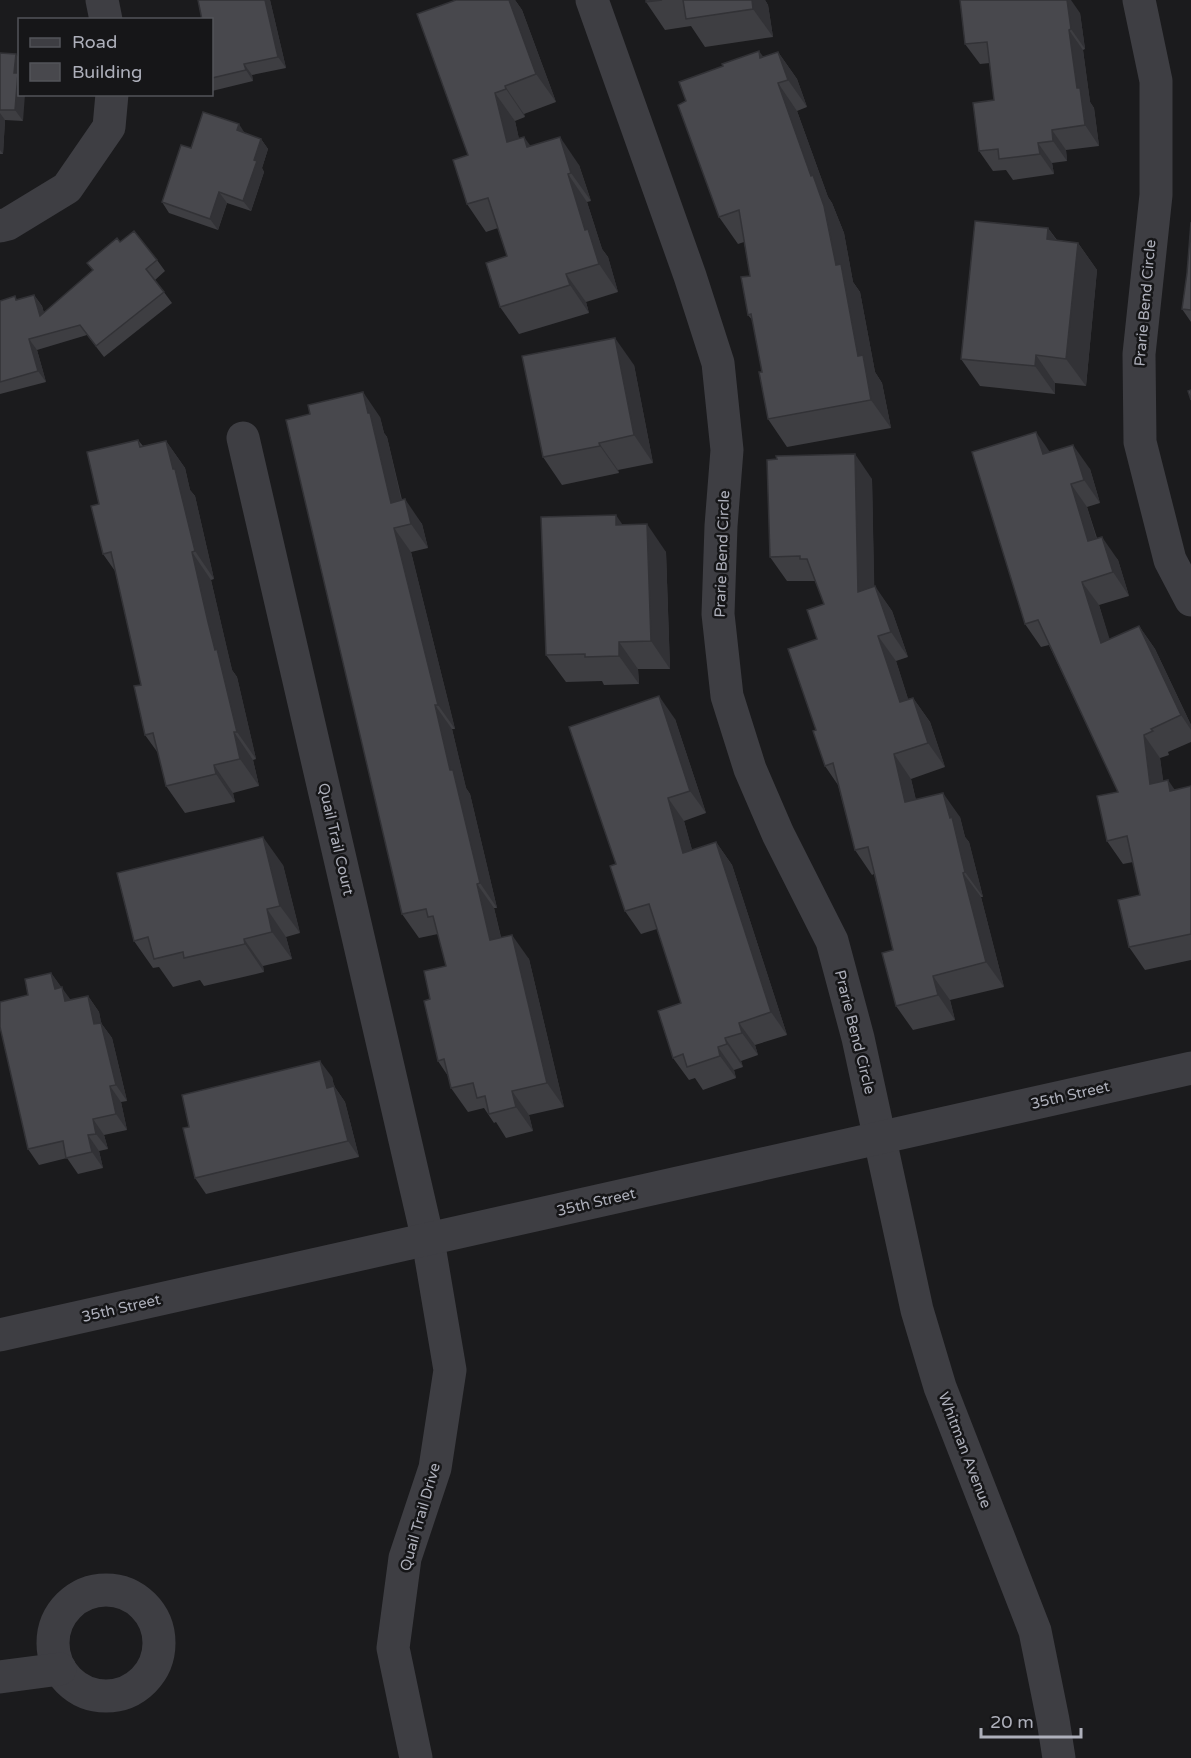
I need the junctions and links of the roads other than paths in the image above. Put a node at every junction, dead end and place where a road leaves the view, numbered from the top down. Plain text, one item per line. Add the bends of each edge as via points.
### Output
1 (102, 0) edge
2 (592, 0) edge
3 (1139, 0) edge
4 (106, 18) edge
5 (112, 96) edge
6 (0, 226) edge
7 (243, 438) dead end
8 (1191, 600) edge
9 (1191, 1068) edge
10 (880, 1138) junction
11 (428, 1240) junction
12 (0, 1335) edge
13 (60, 1669) dead end
14 (0, 1677) edge
15 (416, 1758) edge
16 (1059, 1758) edge

1 - 4 street
2 - 10 street, Prarie Bend Circle via 718,363 727,450 718,614 727,696 750,769 832,942
3 - 8 street, Prarie Bend Circle via 1156,81 1156,195 1139,354 1140,442 1170,560
5 - 6 street via 109,127 67,188
7 - 11 street, Quail Trail Court
9 - 10 street, 35th Street
10 - 11 street, 35th Street
10 - 16 street, Whitman Avenue via 917,1310 940,1388 1035,1631
11 - 12 street, 35th Street
11 - 15 street, Quail Trail Drive via 450,1370 435,1468 405,1558 393,1648
13 - 14 street

